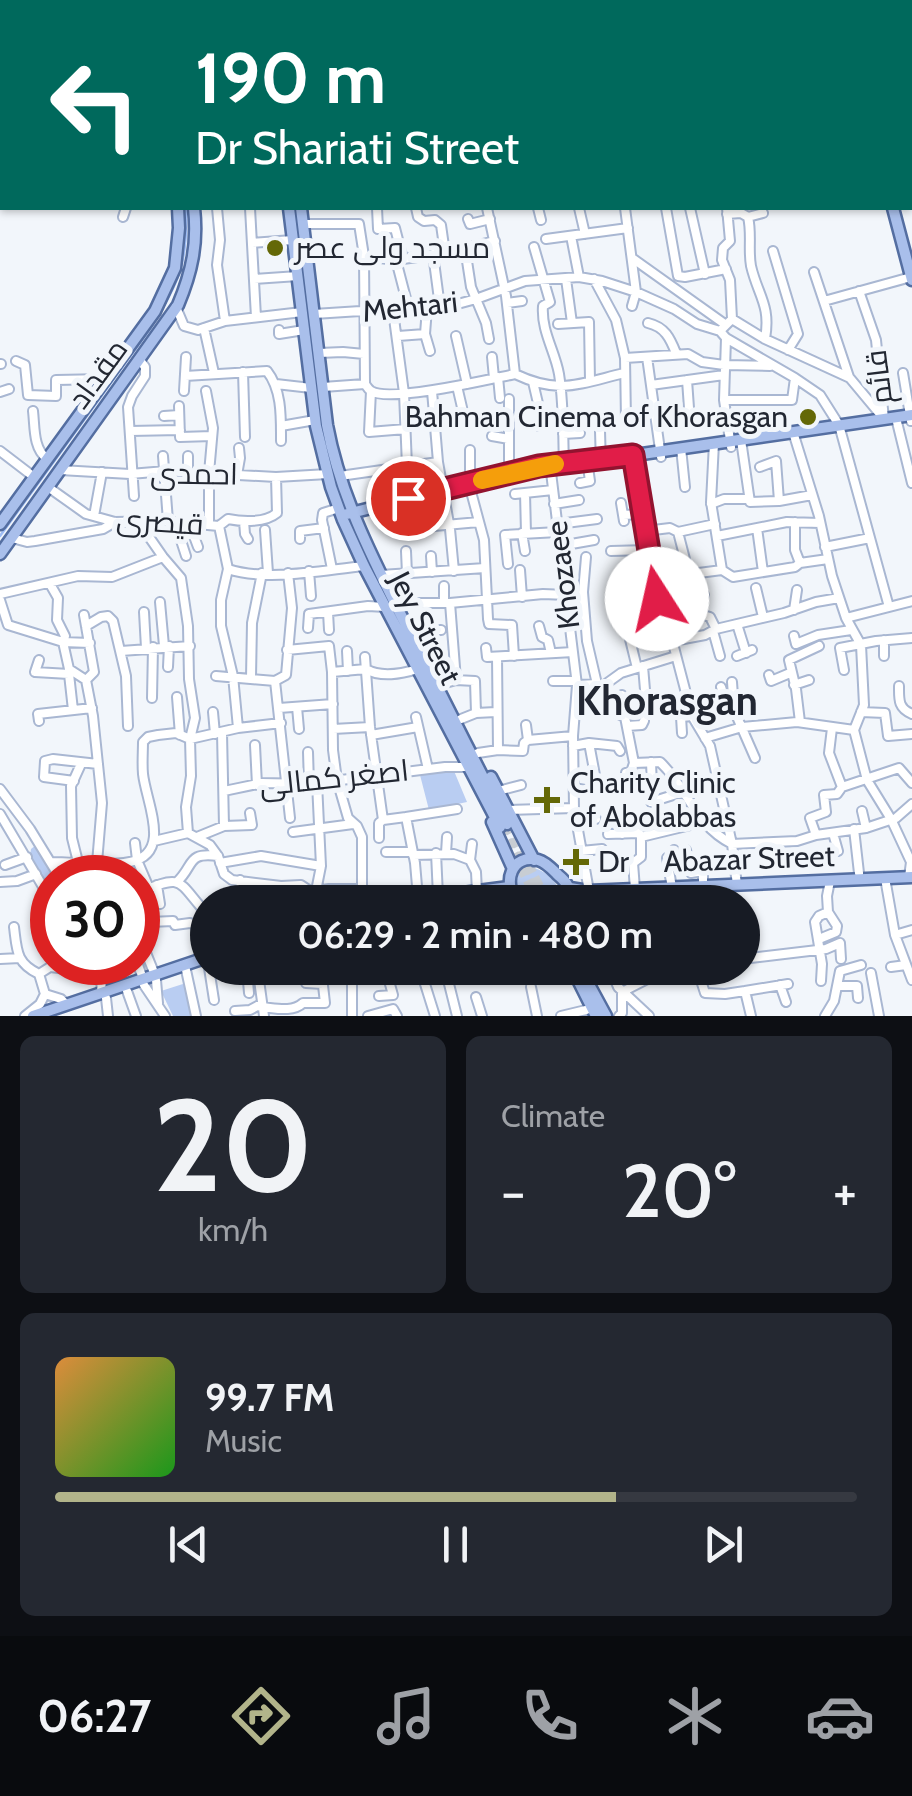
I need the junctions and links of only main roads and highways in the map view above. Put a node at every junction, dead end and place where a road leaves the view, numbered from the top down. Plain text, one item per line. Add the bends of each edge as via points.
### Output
1 (178, 210) edge
2 (194, 210) edge
3 (289, 210) edge
4 (301, 210) edge
5 (894, 210) edge
6 (911, 278) edge
7 (308, 313) junction
8 (317, 388) junction
9 (911, 418) edge
10 (34, 477) junction
11 (337, 478) junction
12 (48, 487) junction
13 (373, 509) junction
14 (344, 512) junction
15 (0, 524) edge
16 (362, 532) junction
17 (0, 554) edge
18 (390, 605) junction
19 (422, 667) junction
20 (505, 823) junction
21 (534, 860) junction
22 (513, 869) junction
23 (911, 877) edge
24 (511, 885) edge
25 (567, 885) edge
26 (737, 885) edge
27 (190, 968) edge
28 (190, 969) edge
29 (160, 977) edge
30 (160, 977) edge
31 (134, 985) edge
32 (139, 985) edge
33 (576, 985) edge
34 (592, 985) edge
35 (103, 995) junction
36 (591, 1014) edge
37 (33, 1016) edge
38 (51, 1016) edge
39 (608, 1016) edge

1 - 10 main road, مقداد via 178,250 156,311
2 - 12 main road, مقداد via 195,252 176,307
3 - 7 main road, Jey Street
4 - 7 main road, Jey Street
5 - 6 main road
7 - 8 main road, Jey Street via 318,353
7 - 8 main road, Jey Street via 304,330
8 - 11 main road, Jey Street
8 - 11 main road, Jey Street via 316,420
9 - 13 main road via 550,467
10 - 12 main road
10 - 15 main road, مقداد
11 - 13 main road
11 - 14 main road, Jey Street
11 - 14 main road, Jey Street
12 - 17 main road, مقداد
13 - 14 main road
13 - 16 main road
14 - 16 main road, Jey Street
14 - 18 main road, Jey Street via 364,566
16 - 18 main road, Jey Street
18 - 19 main road, Jey Street
18 - 19 main road, Jey Street via 410,632
19 - 20 main road, Jey Street
19 - 20 main road via 442,684 498,791
19 - 20 main road via 419,680 461,762
20 - 21 main road
20 - 22 main road
21 - 22 main road
21 - 25 main road
22 - 24 main road
23 - 26 main road, Abazar Street
27 - 30 main road
28 - 29 main road
31 - 35 main road
32 - 35 main road
33 - 36 main road
34 - 39 main road
35 - 37 main road
35 - 38 main road

